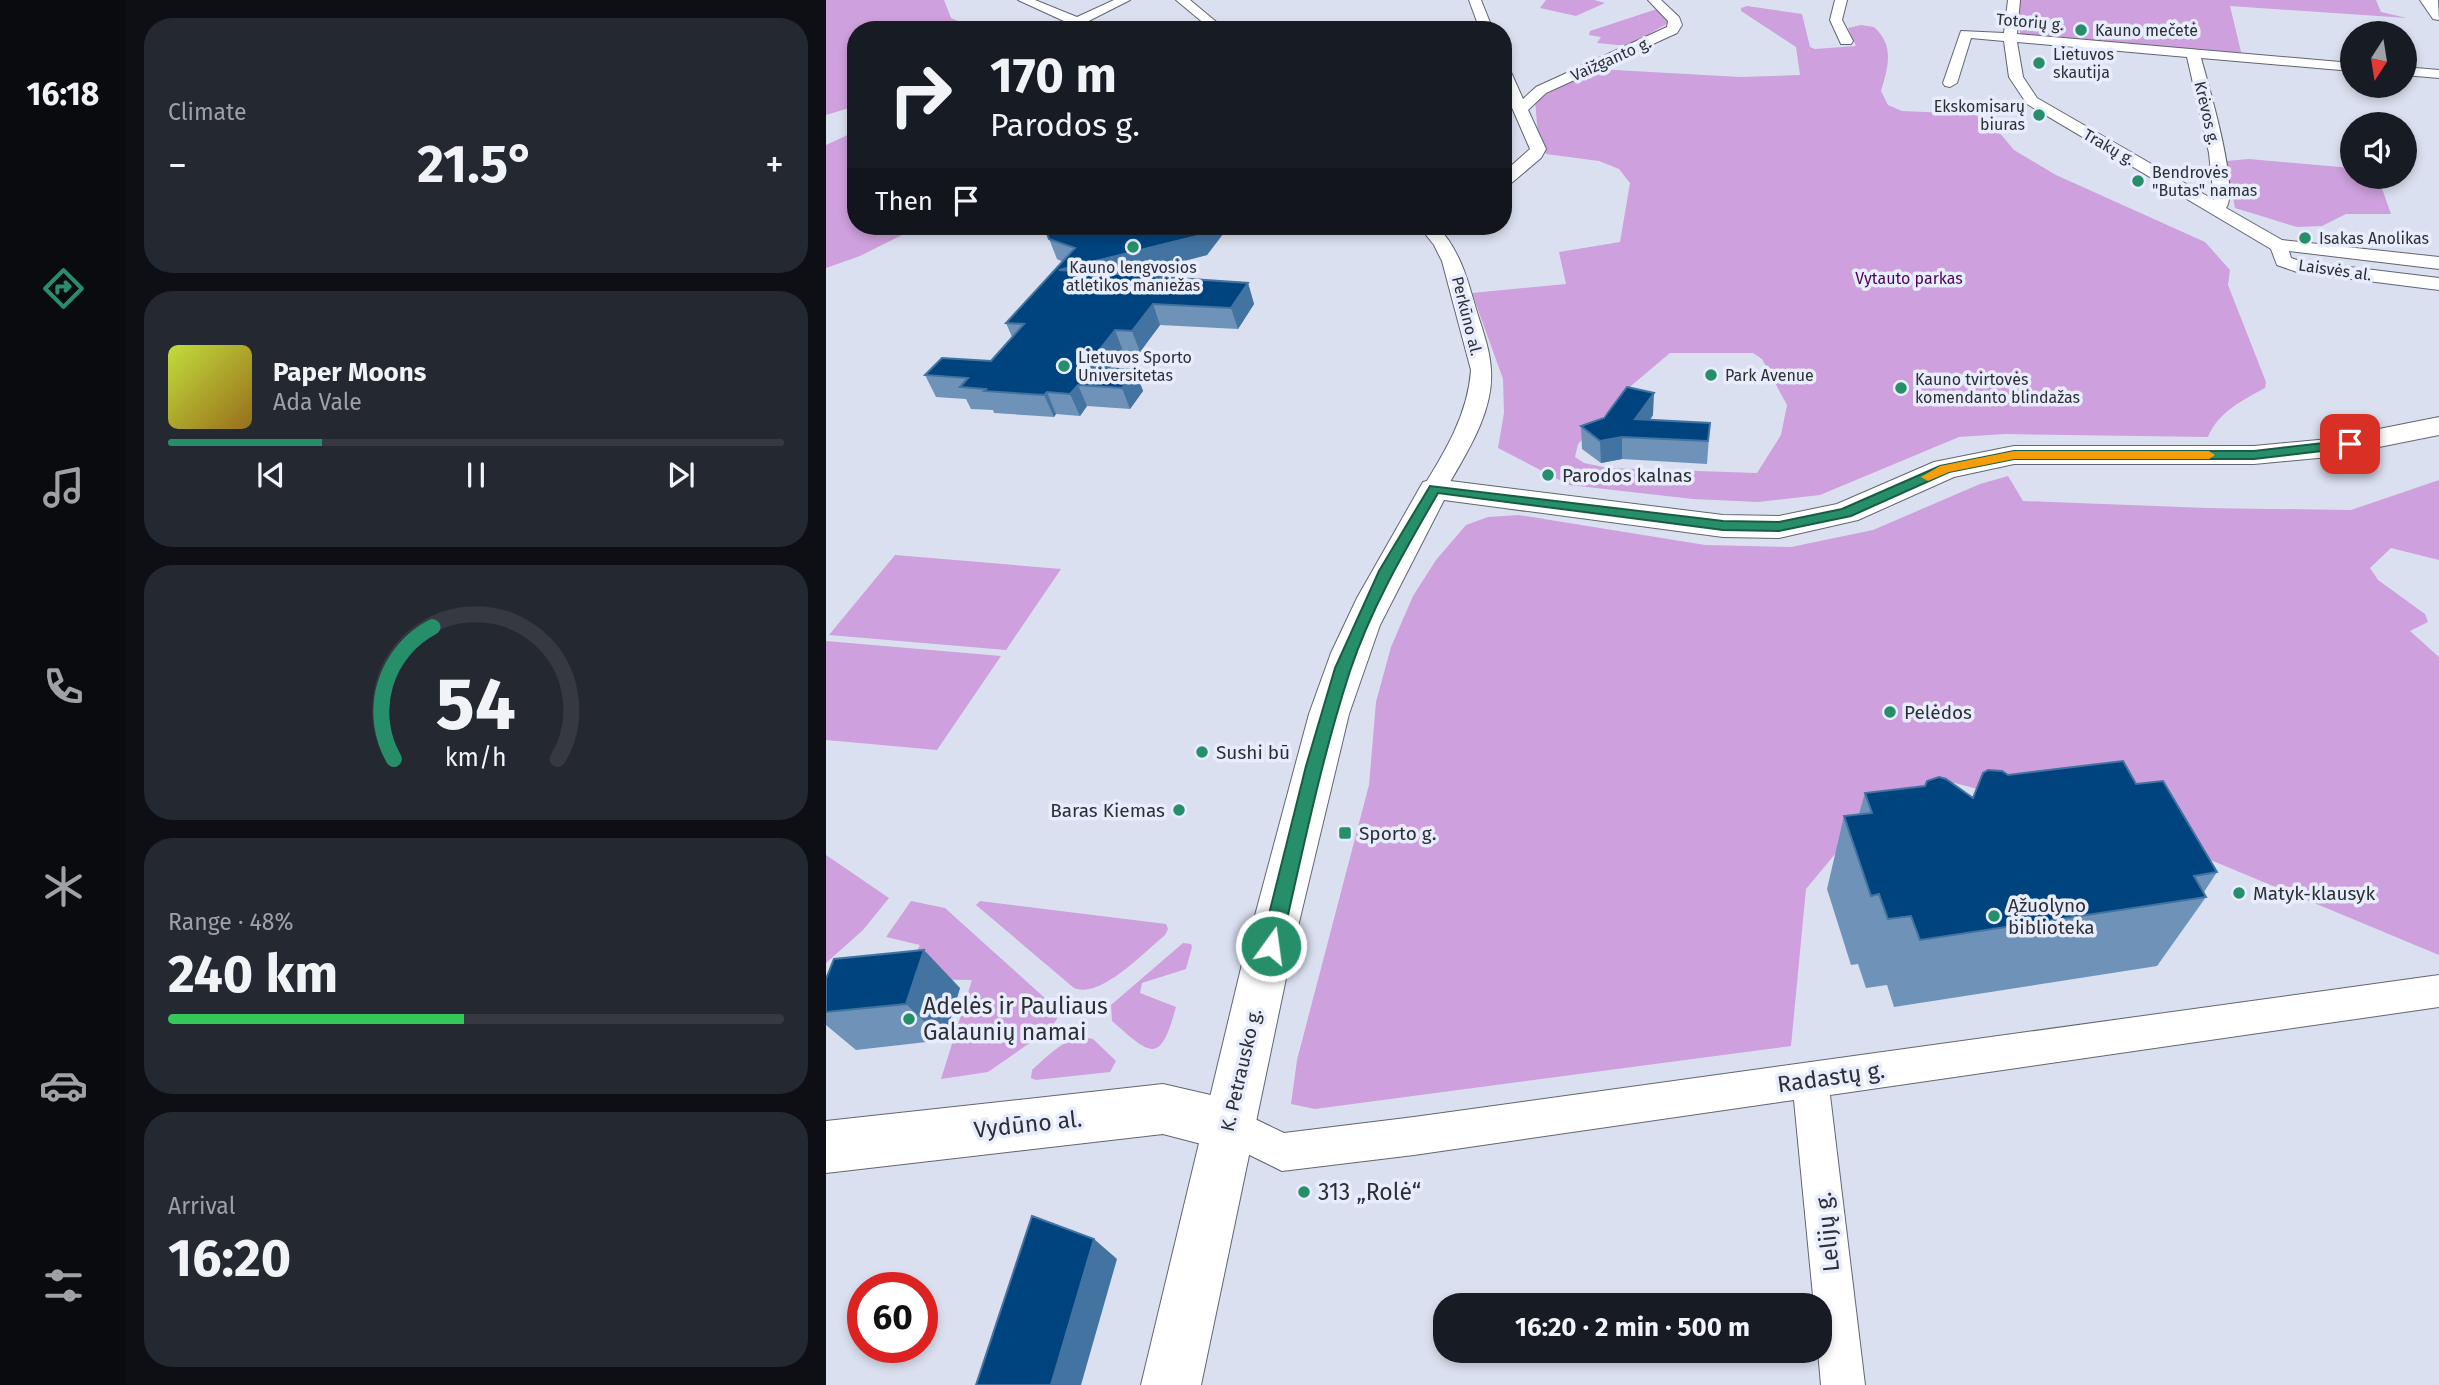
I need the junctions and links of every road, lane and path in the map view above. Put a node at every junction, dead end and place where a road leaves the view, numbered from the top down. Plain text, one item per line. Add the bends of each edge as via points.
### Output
1 (1024, 0) edge
2 (1124, 0) edge
3 (1182, 0) edge
4 (1475, 0) edge
5 (1654, 0) edge
6 (1841, 0) edge
7 (2014, 0) edge
8 (1075, 21) joint
9 (1209, 21) edge
10 (1483, 21) edge
11 (2010, 37) junction
12 (1846, 41) dead end
13 (2193, 53) junction
14 (2340, 66) edge
15 (2417, 72) edge
16 (2439, 74) edge
17 (1950, 83) dead end
18 (1512, 88) edge
19 (1541, 90) junction
20 (1512, 96) edge
21 (1520, 110) junction
22 (1512, 174) edge
23 (2207, 174) junction
24 (2170, 182) junction
25 (2212, 207) junction
26 (1439, 235) edge
27 (2279, 246) junction
28 (2439, 262) edge
29 (2439, 284) edge
30 (2439, 426) edge
31 (1434, 489) junction
32 (2439, 991) edge
33 (1810, 1080) junction
34 (1228, 1125) junction
35 (826, 1147) edge
36 (1171, 1385) edge
37 (1843, 1385) edge

1 - 8 street
2 - 8 street
3 - 9 street
4 - 10 street
5 - 19 street, Vaižganto g. via 1674,20 1671,30
6 - 12 street via 1836,20
7 - 11 street, Trakų g.
11 - 13 street, Totorių g.
11 - 17 street, Totorių g. via 1966,34
11 - 24 street, Trakų g. via 2009,60 2020,87 2032,101
13 - 14 street, Totorių g.
13 - 23 street, Krėvos g.
15 - 16 street
18 - 19 street
19 - 21 street, Vaižganto g.
20 - 21 street
21 - 22 street via 1538,149
23 - 24 street
23 - 25 street, Krėvos g. via 2223,197 2221,204
24 - 25 street, Trakų g.
25 - 27 street, Trakų g.
26 - 31 street, Perkūno al. via 1454,264 1481,370 1466,427
27 - 28 street, Laisvės al.
27 - 29 street, Laisvės al. via 2283,261 2297,266
30 - 31 main road via 2329,448 2254,455 2014,455 1945,469 1846,513 1779,527 1723,526
31 - 34 main road, K. Petrausko g. via 1386,571 1343,668 1314,766
32 - 33 street, Radastų g.
33 - 34 street, Radastų g. via 1282,1152
33 - 37 street, Lelijų g.
34 - 35 main road, Vydūno al. via 1163,1109
34 - 36 main road, K. Petrausko g.

